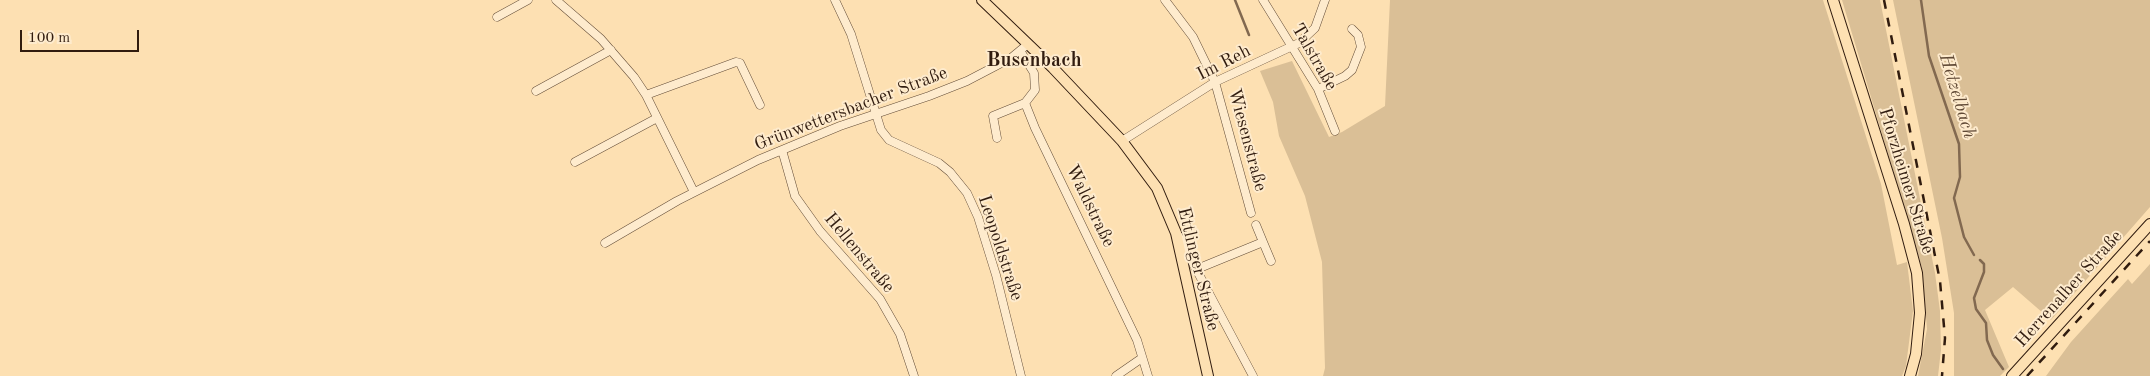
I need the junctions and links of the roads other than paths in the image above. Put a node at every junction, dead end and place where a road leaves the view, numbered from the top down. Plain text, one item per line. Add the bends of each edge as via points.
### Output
1 (528, 0) edge
2 (556, 0) edge
3 (835, 0) edge
4 (982, 0) edge
5 (1165, 0) edge
6 (1263, 0) edge
7 (1325, 0) edge
8 (1833, 0) edge
9 (497, 17) dead end
10 (1352, 29) dead end
11 (1292, 46) junction
12 (1024, 48) junction
13 (611, 50) junction
14 (1215, 82) junction
15 (1318, 89) junction
16 (536, 91) dead end
17 (646, 95) junction
18 (1025, 103) junction
19 (760, 105) dead end
20 (875, 114) junction
21 (657, 118) junction
22 (1335, 131) dead end
23 (998, 138) dead end
24 (1122, 141) junction
25 (782, 150) junction
26 (575, 162) dead end
27 (694, 192) junction
28 (1251, 213) dead end
29 (2150, 224) edge
30 (1256, 225) dead end
31 (1176, 233) junction
32 (1263, 242) junction
33 (605, 243) dead end
34 (1271, 261) dead end
35 (1198, 269) junction
36 (1142, 358) junction
37 (914, 376) edge
38 (1021, 376) edge
39 (1116, 376) edge
40 (1148, 376) edge
41 (1208, 376) edge
42 (1253, 376) edge
43 (1910, 376) edge
44 (2012, 376) edge

1 - 9 street
2 - 13 street
3 - 20 street, Leopoldstraße via 860,61
4 - 12 main road, Ettlinger Straße
5 - 14 street, Wiesenstraße via 1193,37
6 - 11 street, Talstraße
7 - 11 street, Im Reh via 1315,28
8 - 43 main road, Pforzheimer Straße via 1917,273 1919,320
10 - 15 street via 1358,35 1361,47 1352,70
11 - 14 street, Im Reh
11 - 15 street, Talstraße
12 - 18 street via 1035,83 1032,97
12 - 20 street, Grünwettersbacher Straße via 967,81
12 - 24 main road, Ettlinger Straße
13 - 16 street
13 - 17 street
14 - 24 street, Im Reh
14 - 28 street, Wiesenstraße
15 - 22 street, Talstraße
17 - 19 street via 736,62 740,63
17 - 21 street
18 - 23 street via 993,116
18 - 36 street, Waldstraße via 1137,340
20 - 25 street, Grünwettersbacher Straße
20 - 38 street, Leopoldstraße via 889,140 939,164 967,193 996,275
21 - 26 street
21 - 27 street
24 - 31 main road, Ettlinger Straße via 1157,188
25 - 27 street, Grünwettersbacher Straße
25 - 37 street, Hellenstraße via 795,196 820,231 880,299 900,334
27 - 33 street, Grünwettersbacher Straße
29 - 44 main road, Herrenalber Straße
30 - 32 street
31 - 35 street
31 - 41 main road, Ettlinger Straße
32 - 34 street
32 - 35 street
35 - 42 street
36 - 39 street
36 - 40 street, Waldstraße

